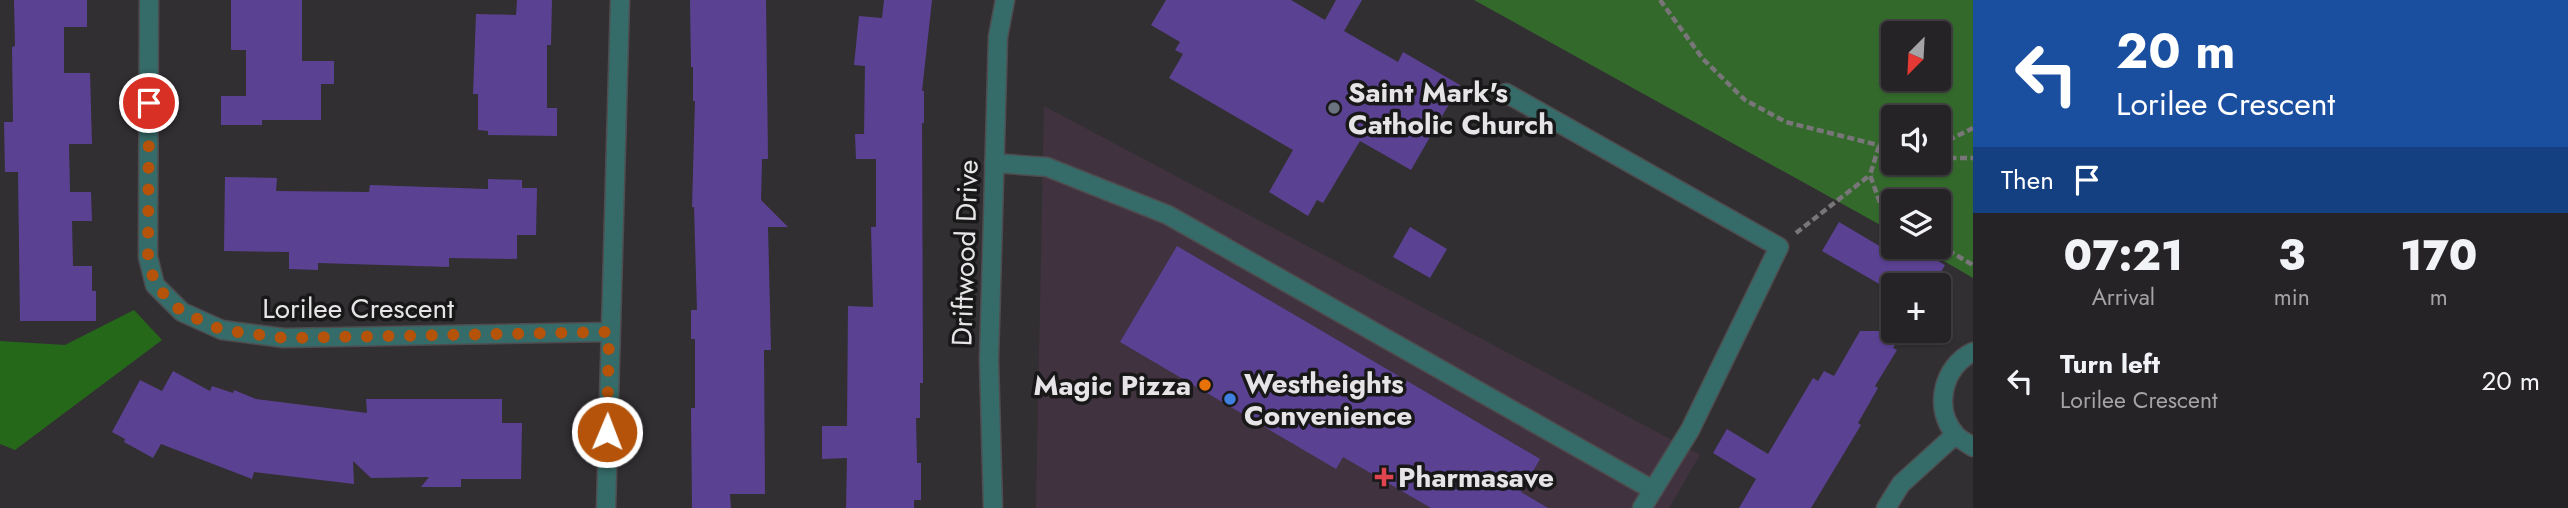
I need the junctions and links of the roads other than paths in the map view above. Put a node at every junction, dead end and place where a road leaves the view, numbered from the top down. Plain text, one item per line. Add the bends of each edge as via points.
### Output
1 (149, 0) edge
2 (620, 0) edge
3 (1005, 0) edge
4 (1506, 93) dead end
5 (994, 163) junction
6 (609, 332) junction
7 (1973, 352) edge
8 (1955, 435) junction
9 (1973, 447) edge
10 (1653, 490) junction
11 (606, 508) edge
12 (993, 508) edge
13 (1642, 508) edge
14 (1886, 508) edge

1 - 6 street, Lorilee Crescent via 148,257 155,285 182,312 222,330 284,338
2 - 6 street
3 - 5 street, Driftwood Drive via 998,37
4 - 10 street via 1779,247 1690,430
5 - 10 street via 1047,167 1168,215
5 - 12 street, Driftwood Drive via 989,360
6 - 11 street
7 - 8 street via 1951,370 1944,388 1946,419
8 - 9 street
8 - 14 street via 1900,484
10 - 13 street

